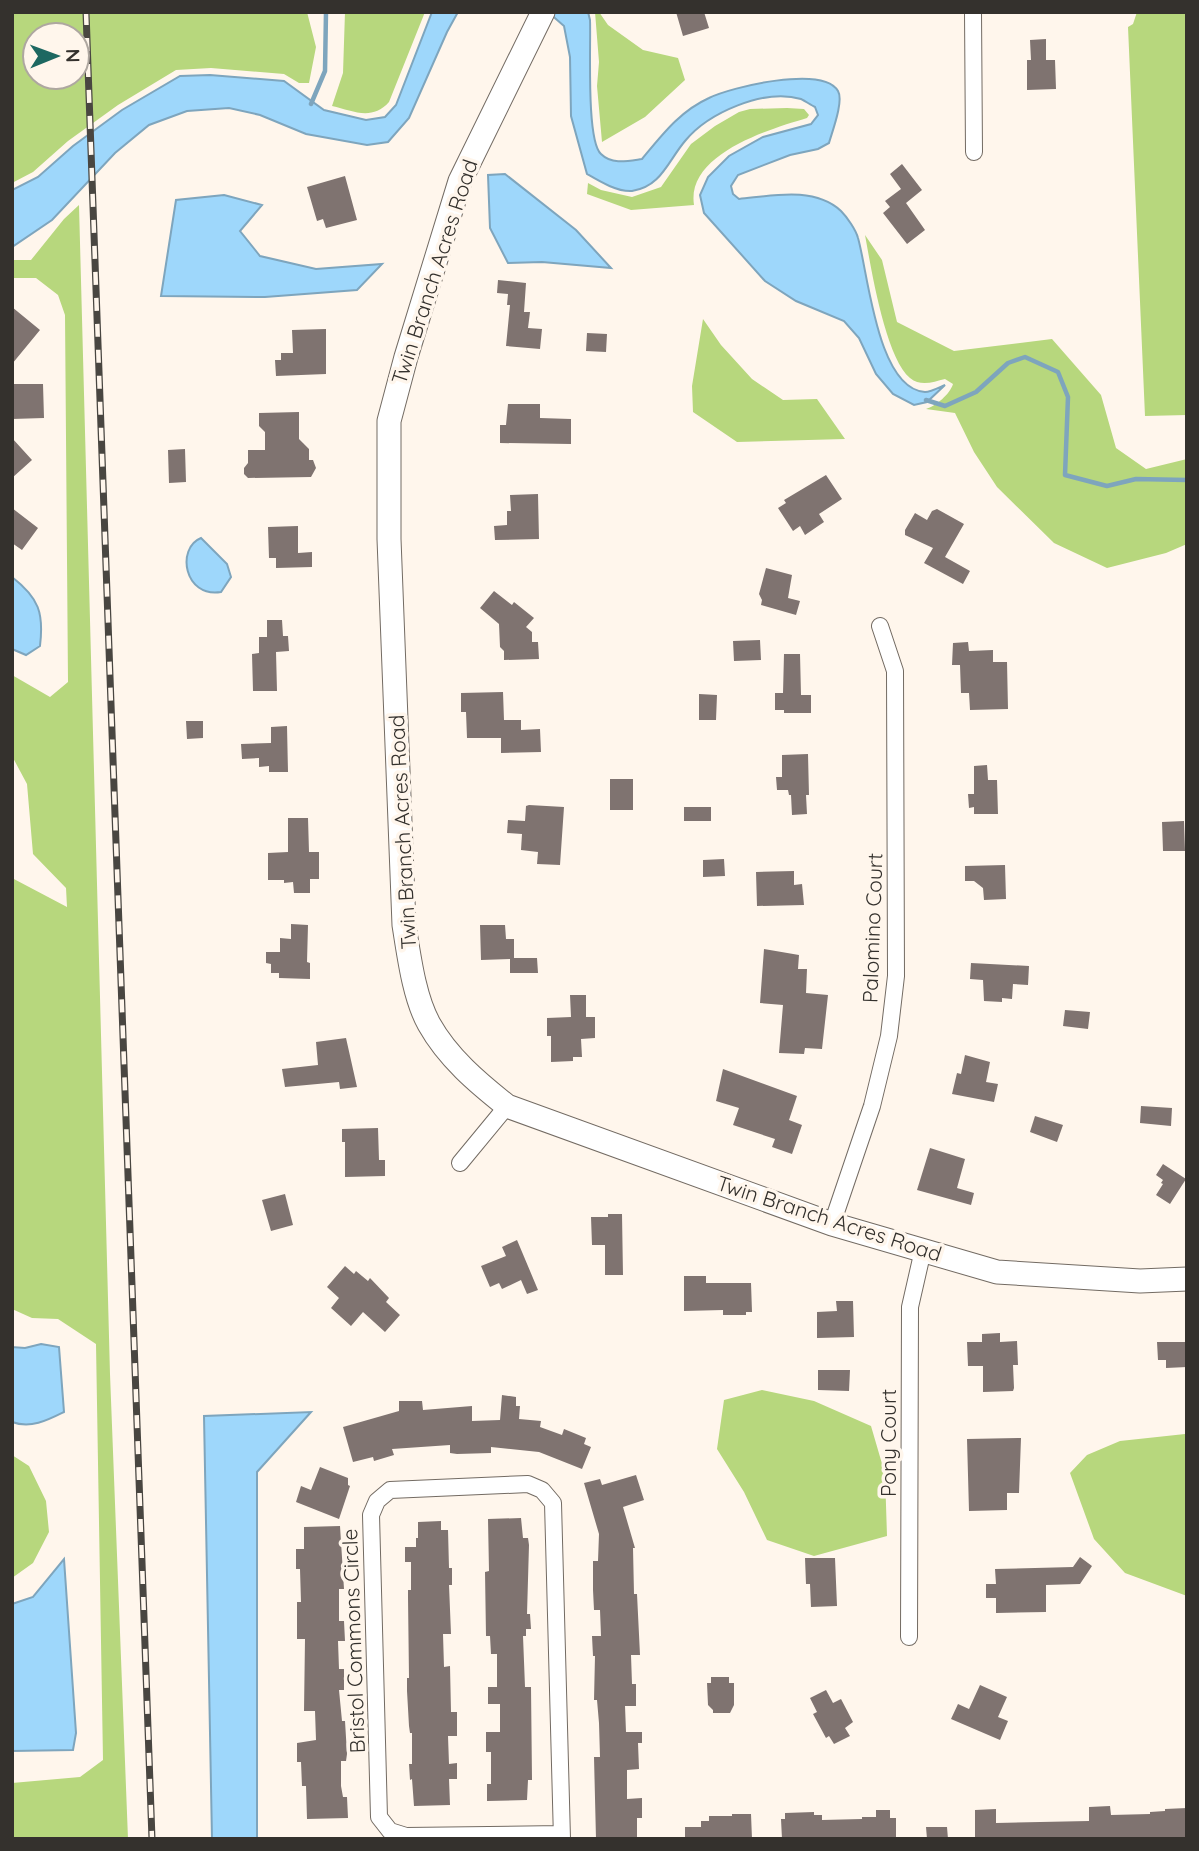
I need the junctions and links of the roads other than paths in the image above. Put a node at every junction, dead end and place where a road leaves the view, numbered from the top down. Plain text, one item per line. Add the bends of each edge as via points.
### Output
1 (974, 12) edge
2 (540, 18) edge
3 (974, 152) dead end
4 (880, 626) dead end
5 (507, 1106) junction
6 (460, 1163) dead end
7 (832, 1224) junction
8 (923, 1250) junction
9 (1187, 1279) edge
10 (909, 1637) dead end
11 (561, 1837) edge

1 - 3 street
2 - 5 street, Twin Branch Acres Road via 460,181 389,421 389,539 404,925 411,970 429,1024 468,1074
4 - 7 street, Palomino Court via 895,671 898,964 890,1036
5 - 6 street
5 - 7 street, Twin Branch Acres Road
7 - 8 street, Twin Branch Acres Road
8 - 9 street, Twin Branch Acres Road via 997,1272 1140,1281
8 - 10 street, Pony Court via 910,1307
11 - 11 street, Bristol Commons Circle via 553,1503 542,1490 528,1484 390,1490 377,1501 371,1515 379,1817 390,1830 405,1836

